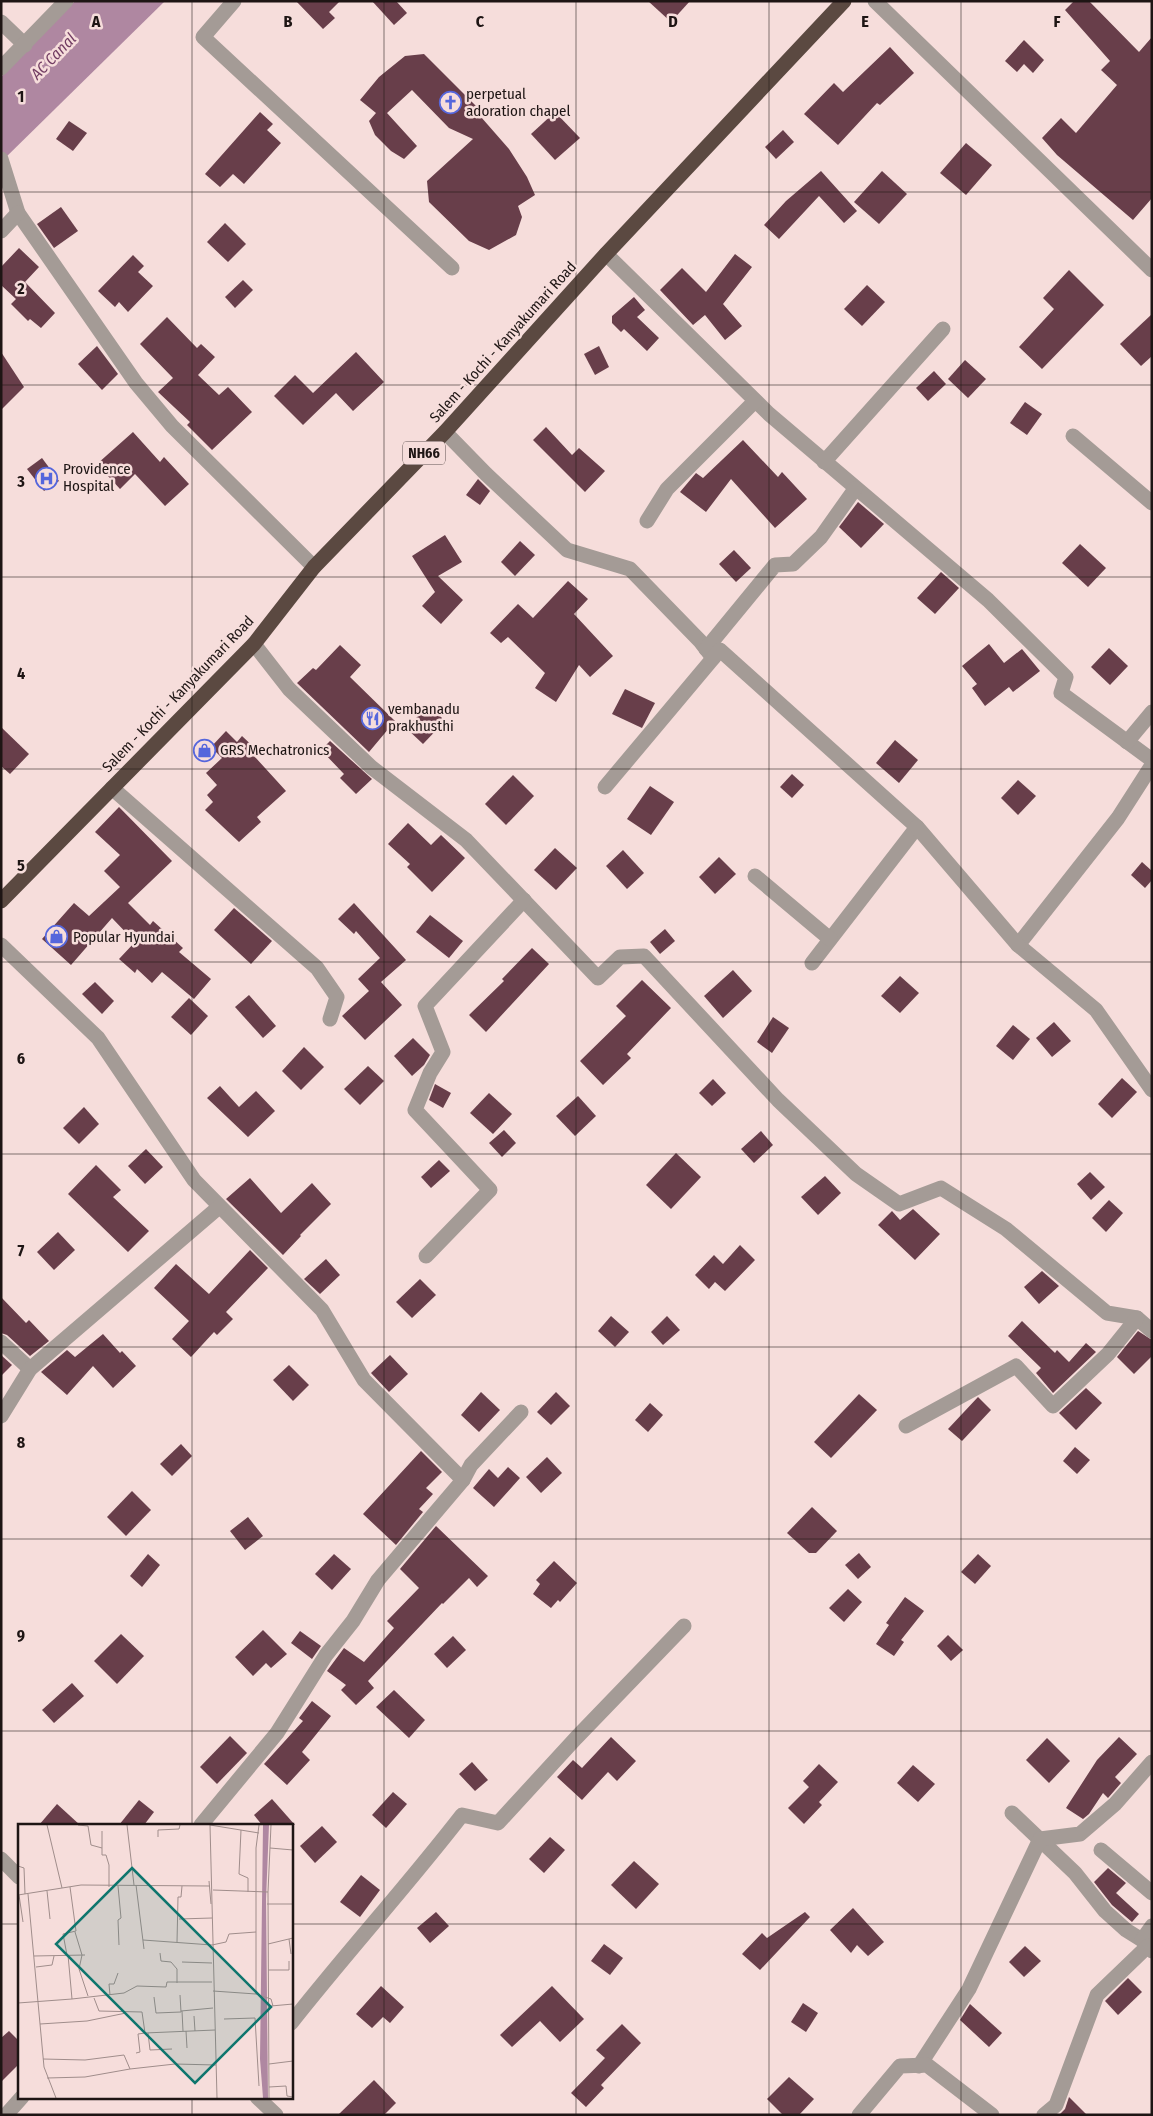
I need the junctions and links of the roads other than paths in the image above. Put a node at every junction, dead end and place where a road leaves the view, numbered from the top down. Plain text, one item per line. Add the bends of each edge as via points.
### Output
1 (66, 1) edge
2 (234, 1) edge
3 (844, 1) edge
4 (874, 1) edge
5 (1, 22) edge
6 (26, 45) junction
7 (1, 68) edge
8 (2, 159) edge
9 (18, 213) junction
10 (1, 231) edge
11 (606, 254) junction
12 (452, 268) dead end
13 (1152, 270) edge
14 (942, 329) dead end
15 (755, 401) junction
16 (445, 432) junction
17 (1072, 436) dead end
18 (824, 462) junction
19 (856, 489) junction
20 (1152, 503) edge
21 (647, 521) dead end
22 (314, 567) junction
23 (254, 644) junction
24 (709, 653) junction
25 (1152, 712) edge
26 (1127, 742) junction
27 (1152, 760) edge
28 (1152, 765) edge
29 (605, 787) dead end
30 (112, 788) junction
31 (916, 827) junction
32 (755, 876) dead end
33 (524, 900) junction
34 (1, 901) edge
35 (830, 939) junction
36 (1, 945) edge
37 (1018, 945) junction
38 (812, 963) dead end
39 (330, 1020) dead end
40 (1116, 1039) junction
41 (1152, 1070) edge
42 (1152, 1090) edge
43 (220, 1207) junction
44 (426, 1256) dead end
45 (1137, 1318) junction
46 (1152, 1331) edge
47 (1, 1342) edge
48 (30, 1369) junction
49 (521, 1412) dead end
50 (1, 1416) edge
51 (906, 1426) dead end
52 (463, 1480) junction
53 (684, 1626) dead end
54 (1152, 1762) edge
55 (1012, 1813) dead end
56 (202, 1824) edge
57 (1040, 1839) junction
58 (1101, 1850) dead end
59 (1, 1859) edge
60 (18, 1876) edge
61 (1152, 1893) edge
62 (1152, 1926) edge
63 (1147, 1946) edge
64 (292, 2022) edge
65 (919, 2066) junction
66 (21, 2098) edge
67 (257, 2098) edge
68 (6, 2115) edge
69 (276, 2115) edge
70 (860, 2115) edge
71 (992, 2115) edge
72 (1044, 2115) edge

1 - 6 street
2 - 12 street via 203,37
3 - 11 highway, Salem - Kochi - Kanyakumari Road / NH66
4 - 13 street
5 - 6 street
6 - 7 street
8 - 9 street
9 - 10 street
9 - 22 street via 136,383 172,426
11 - 15 street
11 - 16 highway, Salem - Kochi - Kanyakumari Road / NH66
14 - 18 street
15 - 18 street
15 - 21 street via 667,489
16 - 22 highway, Salem - Kochi - Kanyakumari Road / NH66
16 - 24 street via 567,550 630,568
17 - 20 street
18 - 19 street
19 - 24 street via 821,537 793,564 775,566
19 - 26 street via 988,600 1066,677 1062,693
22 - 23 highway, Salem - Kochi - Kanyakumari Road / NH66
23 - 30 highway, Salem - Kochi - Kanyakumari Road / NH66
23 - 33 street via 288,689 371,766 466,840
24 - 29 street
24 - 31 street via 720,650
25 - 26 street
26 - 27 street
28 - 37 street via 1118,818
30 - 34 highway, Salem - Kochi - Kanyakumari Road / NH66
30 - 39 street via 317,968 337,997
31 - 35 street
31 - 37 street
32 - 35 street
33 - 44 street via 425,1006 443,1052 430,1073 415,1110 490,1190
33 - 45 street via 598,978 620,957 644,956 778,1100 856,1174 891,1199 899,1204 941,1188 1006,1229 1106,1313
35 - 38 street
36 - 43 street via 98,1038 194,1180
37 - 40 street via 1096,1010
40 - 41 street
40 - 42 street
43 - 48 street
43 - 52 street via 322,1310 364,1380
45 - 46 street
45 - 51 street via 1108,1354 1053,1406 1016,1366
47 - 48 street
48 - 50 street
49 - 52 street via 472,1465
52 - 56 street via 378,1580 277,1734
53 - 64 street via 498,1823 462,1815
54 - 57 street via 1115,1804 1080,1834
55 - 57 street
57 - 63 street via 1075,1873 1105,1911
57 - 65 street via 969,1988
58 - 61 street
59 - 60 street
62 - 63 street
63 - 72 street via 1097,1995 1056,2105
65 - 70 street via 900,2066
65 - 71 street via 927,2066
66 - 68 street
67 - 69 street

